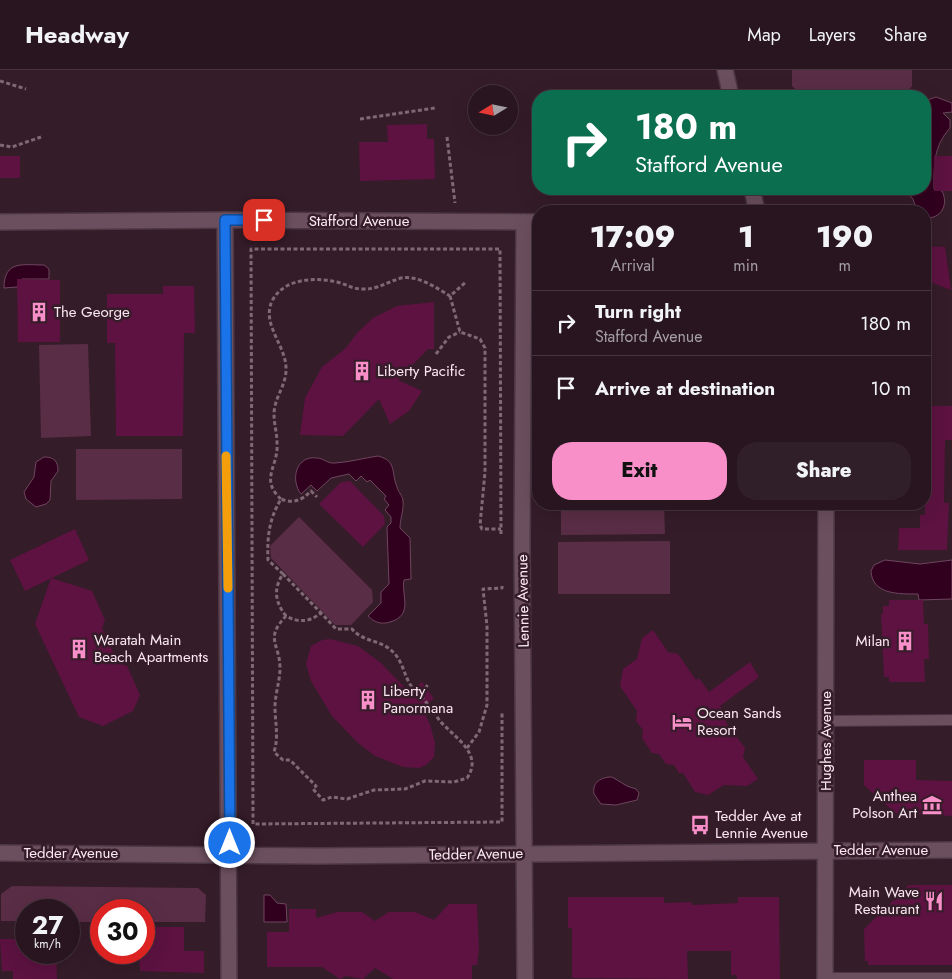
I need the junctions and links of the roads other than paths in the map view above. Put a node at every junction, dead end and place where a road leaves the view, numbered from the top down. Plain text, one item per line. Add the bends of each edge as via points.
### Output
1 (724, 70) edge
2 (729, 90) edge
3 (225, 220) junction
4 (0, 222) edge
5 (531, 222) edge
6 (826, 510) edge
7 (952, 720) edge
8 (826, 721) junction
9 (826, 850) junction
10 (952, 850) edge
11 (0, 853) edge
12 (526, 853) junction
13 (230, 854) junction
14 (825, 978) edge
15 (952, 978) edge
16 (229, 979) edge
17 (525, 979) edge

1 - 2 street
3 - 4 street, Stafford Avenue
3 - 5 street, Stafford Avenue
3 - 13 street
5 - 12 street, Lennie Avenue via 522,542
6 - 8 street, Hughes Avenue
7 - 8 lane
8 - 9 street, Hughes Avenue
9 - 10 street, Tedder Avenue
9 - 12 street, Tedder Avenue
9 - 14 street, Hughes Avenue
11 - 13 street, Tedder Avenue
12 - 13 street, Tedder Avenue
12 - 17 street, Lennie Avenue
13 - 16 street
14 - 15 lane

